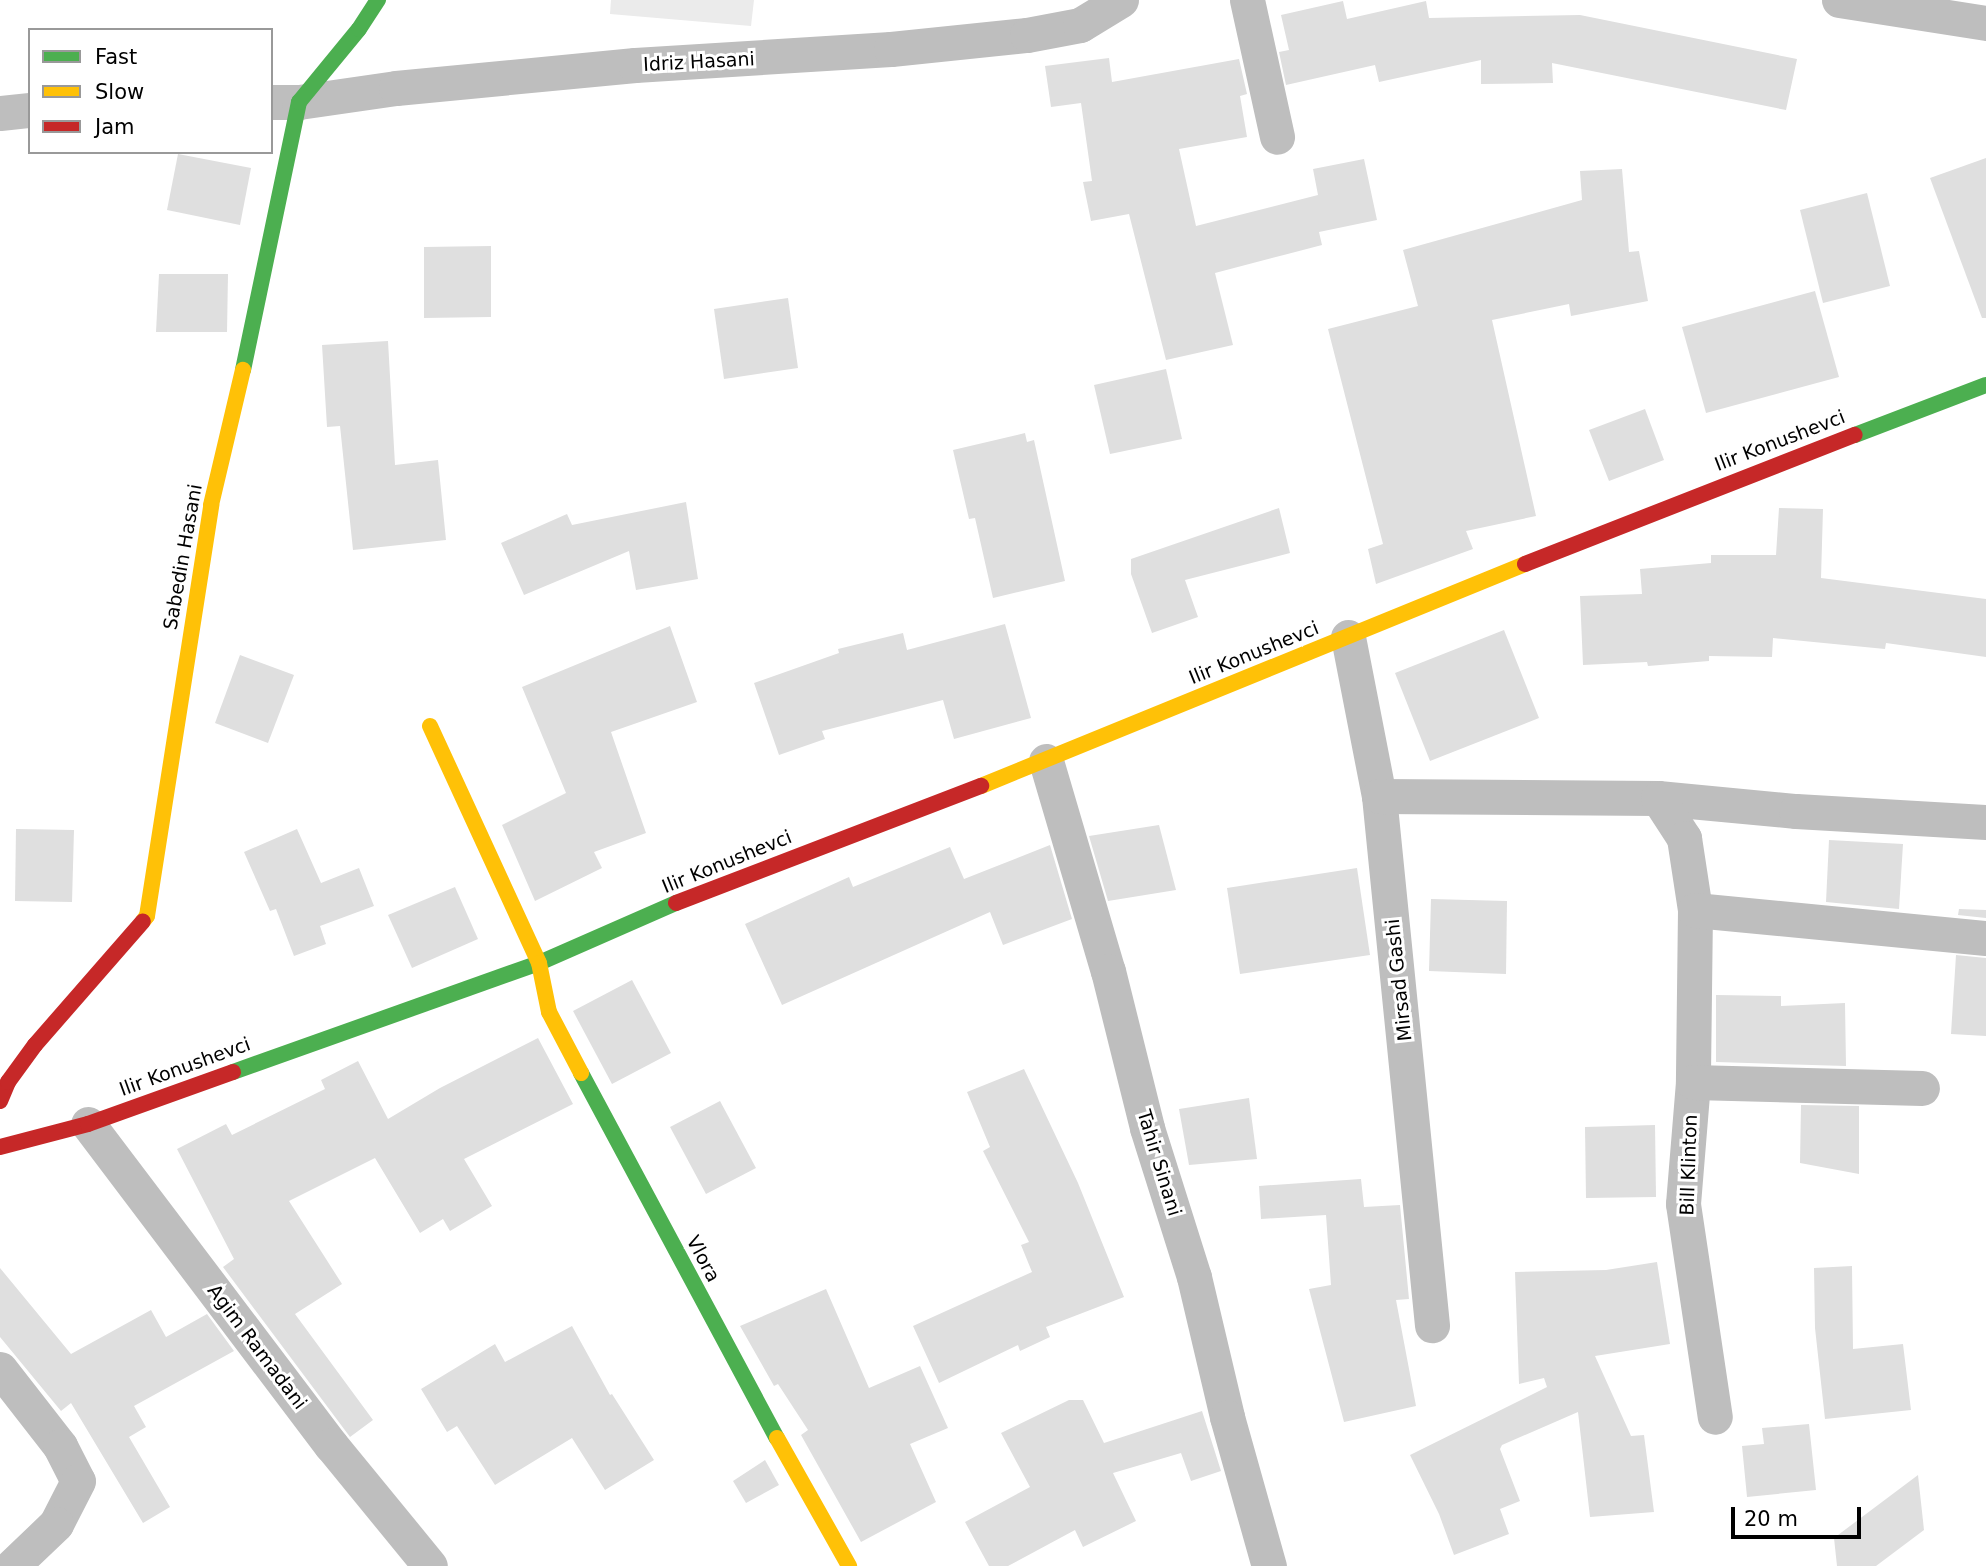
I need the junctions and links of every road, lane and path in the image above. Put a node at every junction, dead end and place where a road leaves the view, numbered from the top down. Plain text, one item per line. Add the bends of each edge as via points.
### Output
1 (378, 0) edge
2 (1121, 0) edge
3 (1247, 0) edge
4 (1839, 0) edge
5 (1986, 23) edge
6 (285, 102) edge
7 (28, 110) edge
8 (0, 113) edge
9 (1277, 137) dead end
10 (1986, 385) edge
11 (1348, 637) junction
12 (430, 726) dead end
13 (1046, 761) junction
14 (1379, 796) junction
15 (1658, 798) junction
16 (1986, 822) edge
17 (1695, 910) junction
18 (1986, 939) edge
19 (539, 963) junction
20 (1693, 1082) junction
21 (1922, 1088) dead end
22 (0, 1101) edge
23 (88, 1124) junction
24 (0, 1147) edge
25 (1432, 1325) dead end
26 (0, 1369) edge
27 (1715, 1417) dead end
28 (12, 1566) edge
29 (430, 1566) edge
30 (849, 1566) edge
31 (1269, 1566) edge

1 - 6 street, Sabedin Hasani via 359,29
2 - 6 street, Idriz Hasani via 1080,25 1027,35 891,49 635,65
3 - 9 street
4 - 5 street
6 - 22 street, Sabedin Hasani via 260,301 211,505 147,916 35,1045
7 - 8 street
10 - 11 street, Ilir Konushevci via 1646,515
11 - 13 street, Ilir Konushevci
11 - 14 street, Mirsad Gashi
12 - 19 street
13 - 19 street, Ilir Konushevci via 708,890
13 - 31 street, Tahir Sinani via 1108,971 1147,1128 1194,1278
14 - 15 street
14 - 25 street, Mirsad Gashi
15 - 16 street
15 - 17 street, Bill Klinton via 1684,838
17 - 18 street
17 - 20 street, Bill Klinton
19 - 23 street, Ilir Konushevci
19 - 30 street, Vlora via 549,1012 706,1310
20 - 21 street
20 - 27 street, Bill Klinton via 1684,1204
23 - 24 street, Ilir Konushevci
23 - 29 street, Agim Ramadani via 331,1445
26 - 28 street via 60,1446 78,1481 56,1524

